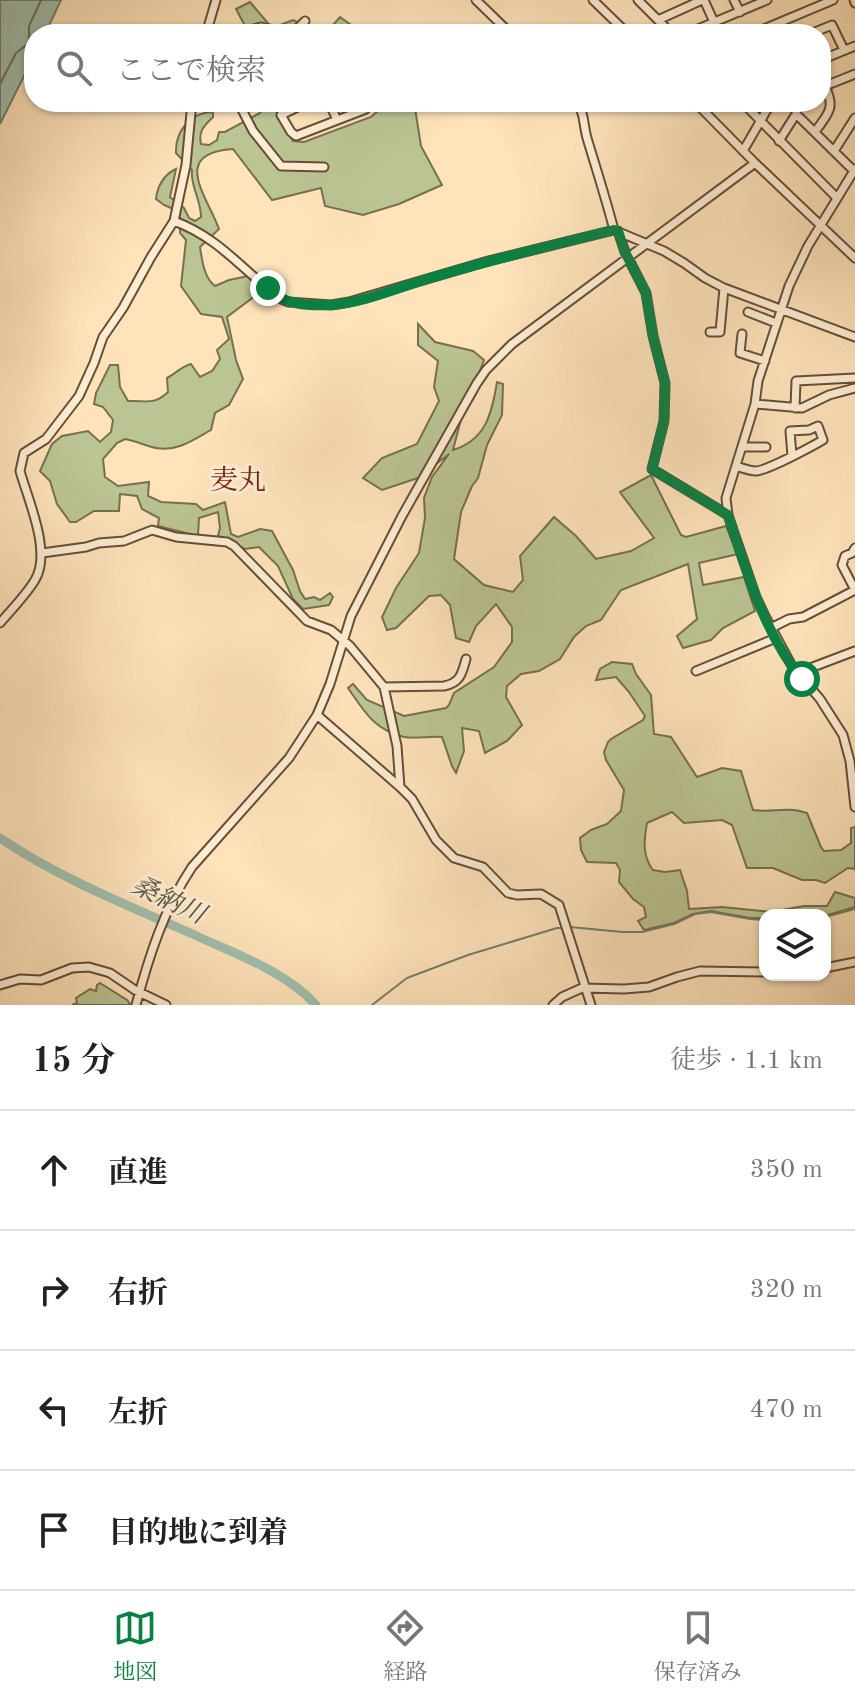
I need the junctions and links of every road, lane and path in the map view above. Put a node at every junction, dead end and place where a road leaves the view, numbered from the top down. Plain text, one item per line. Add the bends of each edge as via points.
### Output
1 (216, 0) edge
2 (476, 0) edge
3 (593, 0) edge
4 (638, 0) edge
5 (703, 0) edge
6 (734, 0) edge
7 (765, 0) edge
8 (833, 0) edge
9 (740, 12) junction
10 (658, 20) junction
11 (210, 21) junction
12 (305, 21) dead end
13 (714, 22) junction
14 (209, 24) edge
15 (211, 24) edge
16 (302, 24) edge
17 (499, 24) edge
18 (618, 24) edge
19 (662, 24) edge
20 (709, 24) edge
21 (776, 24) edge
22 (831, 25) edge
23 (855, 46) edge
24 (844, 50) junction
25 (831, 56) edge
26 (855, 75) edge
27 (831, 84) edge
28 (191, 112) edge
29 (243, 112) edge
30 (287, 112) edge
31 (333, 112) edge
32 (358, 112) edge
33 (582, 112) edge
34 (705, 112) edge
35 (751, 112) edge
36 (766, 112) edge
37 (828, 112) edge
38 (796, 114) joint
39 (855, 118) edge
40 (337, 120) junction
41 (760, 122) junction
42 (815, 132) junction
43 (779, 141) junction
44 (743, 151) junction
45 (834, 151) junction
46 (755, 163) junction
47 (324, 167) dead end
48 (854, 170) edge
49 (851, 182) edge
50 (837, 198) junction
51 (174, 221) junction
52 (820, 226) junction
53 (616, 231) junction
54 (648, 245) junction
55 (629, 258) junction
56 (855, 258) edge
57 (724, 288) junction
58 (781, 310) junction
59 (748, 312) dead end
60 (776, 323) junction
61 (710, 332) dead end
62 (742, 334) dead end
63 (855, 337) edge
64 (765, 361) junction
65 (855, 378) edge
66 (855, 388) edge
67 (755, 404) junction
68 (795, 408) junction
69 (742, 447) junction
70 (766, 447) dead end
71 (792, 456) junction
72 (736, 466) junction
73 (728, 515) junction
74 (855, 548) edge
75 (42, 553) junction
76 (0, 623) edge
77 (771, 628) junction
78 (776, 638) junction
79 (343, 640) junction
80 (855, 651) edge
81 (466, 659) dead end
82 (696, 671) dead end
83 (797, 673) junction
84 (384, 687) junction
85 (317, 715) junction
86 (400, 787) junction
87 (855, 807) edge
88 (855, 962) edge
89 (831, 967) edge
90 (759, 972) edge
91 (0, 985) edge
92 (586, 988) junction
93 (139, 992) junction
94 (136, 1005) edge
95 (166, 1005) edge
96 (553, 1005) edge
97 (591, 1005) edge

1 - 11 street
2 - 17 street
3 - 18 street
4 - 10 street
5 - 10 street
5 - 13 street
6 - 9 street
7 - 9 street
8 - 21 street
9 - 13 street
10 - 19 street
11 - 14 street
11 - 15 street
12 - 16 street
13 - 20 street
22 - 24 street
23 - 24 street
24 - 25 street
26 - 27 street
28 - 51 street
29 - 47 street via 281,166
30 - 40 street via 281,115 296,136
31 - 40 street
32 - 40 street
33 - 53 street
34 - 44 street
35 - 41 street
36 - 41 street
37 - 42 street
38 - 42 street
38 - 43 street
39 - 45 street
41 - 43 street
41 - 44 street
42 - 45 street
43 - 50 street
44 - 46 street
45 - 48 street
46 - 52 street
46 - 54 street
48 - 49 street
49 - 50 street
50 - 52 street
51 - 53 street via 234,257 281,299 331,305
51 - 75 street via 103,337 79,396 46,439 24,453 20,471
52 - 56 street
52 - 58 street
53 - 54 street
53 - 55 street
54 - 55 street
54 - 57 street
55 - 73 street via 646,293 665,383 664,421 652,469
55 - 79 street via 512,344 486,370 402,516
57 - 58 street
57 - 61 street via 720,332
58 - 60 street
58 - 63 street
59 - 60 street
60 - 64 street
62 - 64 street via 740,353
64 - 67 street
65 - 68 street via 796,381
66 - 68 street
67 - 68 street
67 - 69 street
69 - 70 street
69 - 72 street
71 - 71 street via 823,440 818,426 790,431
71 - 72 street via 756,471
72 - 73 street via 726,498
73 - 77 street
74 - 77 street via 842,565 855,590
75 - 76 street via 35,580
75 - 79 street via 124,541 152,530 227,542 307,621
77 - 78 street
78 - 82 street
78 - 83 street
79 - 84 street
79 - 85 street
80 - 83 street
81 - 84 street via 453,684
83 - 87 street via 843,735
84 - 86 street
85 - 86 street
85 - 93 street via 289,758 192,867 169,906
86 - 92 street via 454,858 483,867 508,893 541,894 559,905
88 - 89 street
90 - 92 street via 700,971 649,987
91 - 93 street via 89,967 110,973
92 - 96 street
92 - 97 street
93 - 94 street
93 - 95 street

